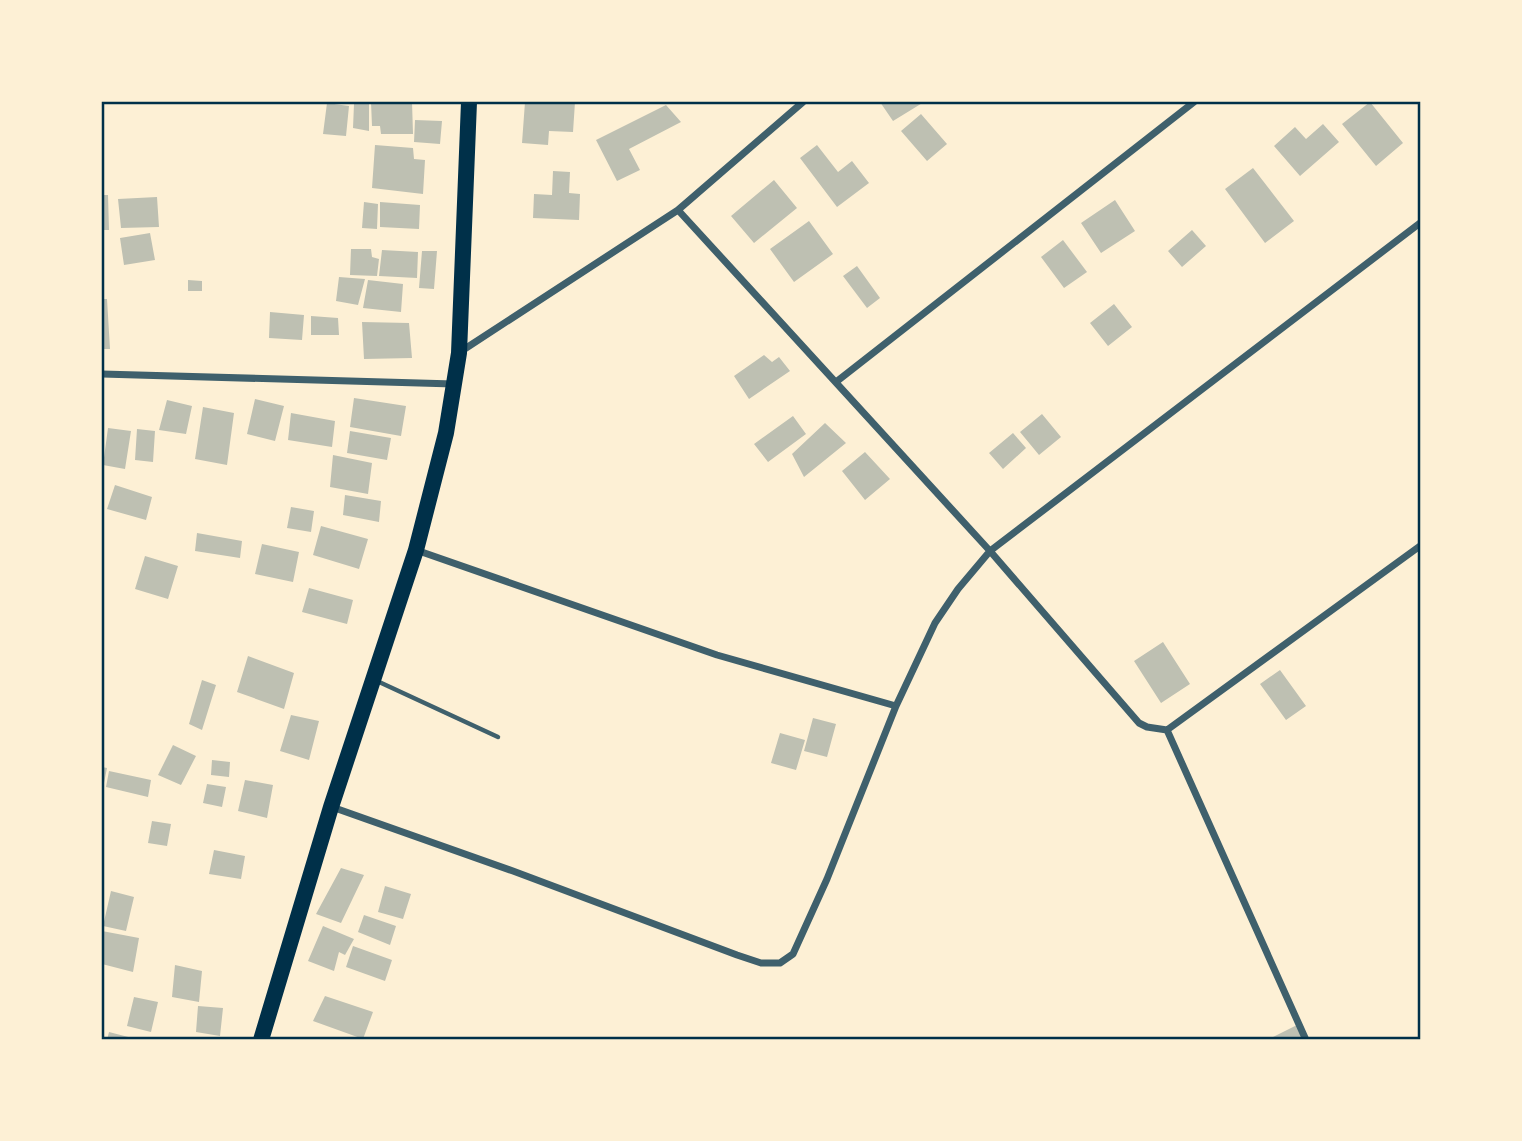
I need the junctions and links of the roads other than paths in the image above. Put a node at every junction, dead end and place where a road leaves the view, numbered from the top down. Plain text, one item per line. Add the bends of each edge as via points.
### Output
1 (469, 102) edge
2 (803, 102) edge
3 (1194, 102) edge
4 (678, 210) junction
5 (1420, 223) edge
6 (459, 353) junction
7 (102, 374) edge
8 (836, 382) junction
9 (455, 384) junction
10 (1420, 546) edge
11 (416, 550) junction
12 (990, 551) junction
13 (373, 679) junction
14 (896, 706) junction
15 (1167, 730) junction
16 (498, 737) dead end
17 (331, 807) junction
18 (261, 1040) edge
19 (1306, 1040) edge

1 - 6 main road
2 - 4 street
3 - 8 street
4 - 6 street
4 - 8 street
5 - 12 street
6 - 9 main road
7 - 9 street
8 - 12 street
9 - 11 main road
10 - 15 street
11 - 13 main road
11 - 14 street via 717,655
12 - 14 street via 935,623
12 - 15 street via 1139,723
13 - 16 lane
13 - 17 main road
14 - 17 street via 827,879 793,954 780,963 737,955
15 - 19 street
17 - 18 main road

